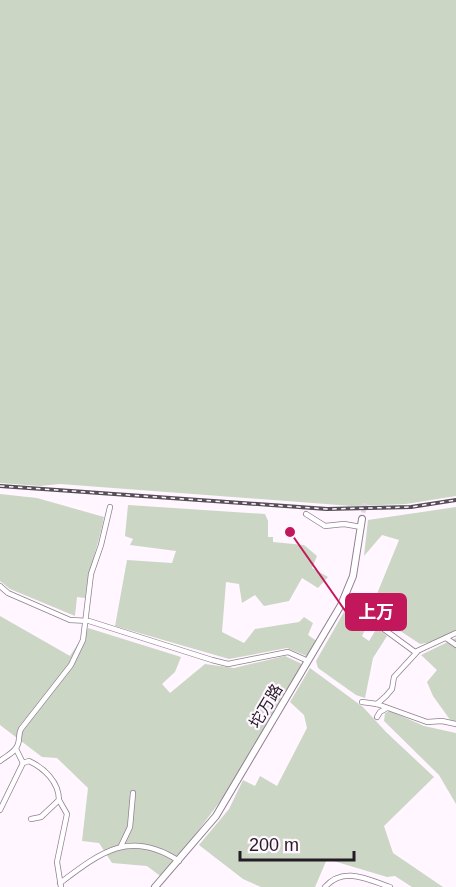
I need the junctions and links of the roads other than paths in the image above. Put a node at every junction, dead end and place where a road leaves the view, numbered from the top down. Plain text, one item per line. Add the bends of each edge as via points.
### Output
1 (110, 507) dead end
2 (306, 514) dead end
3 (362, 519) tunnel mouth
4 (361, 527) junction
5 (0, 586) edge
6 (341, 605) junction
7 (84, 621) junction
8 (456, 633) edge
9 (446, 638) junction
10 (456, 645) edge
11 (417, 652) junction
12 (308, 661) junction
13 (362, 702) dead end
14 (377, 704) junction
15 (387, 708) junction
16 (377, 717) dead end
17 (456, 724) edge
18 (16, 749) junction
19 (0, 761) edge
20 (22, 763) junction
21 (133, 793) dead end
22 (58, 800) junction
23 (0, 810) edge
24 (31, 819) dead end
25 (121, 846) junction
26 (179, 861) junction
27 (61, 885) edge
28 (155, 887) edge
29 (326, 887) edge
30 (390, 887) edge

1 - 7 street via 91,574
2 - 4 street via 325,526
3 - 4 main road, 坨万路
4 - 6 main road, 坨万路 via 353,576
5 - 7 street via 70,620
6 - 11 street via 355,608
6 - 12 main road, 坨万路
7 - 12 street via 228,663 288,652
7 - 18 street via 83,640 71,665 21,729
8 - 9 street
9 - 10 street
9 - 11 street
11 - 14 street
12 - 26 main road, 坨万路 via 220,811
13 - 14 street
14 - 15 street
15 - 16 street
15 - 17 street via 427,722
18 - 19 street
18 - 20 street
20 - 22 street via 29,761 41,767 52,780
20 - 23 street
21 - 25 street via 130,827
22 - 24 street via 41,817
22 - 27 street via 67,814 57,862
25 - 26 street via 150,846
25 - 27 street via 90,861
26 - 28 main road, 坨万路
29 - 30 street via 345,874

